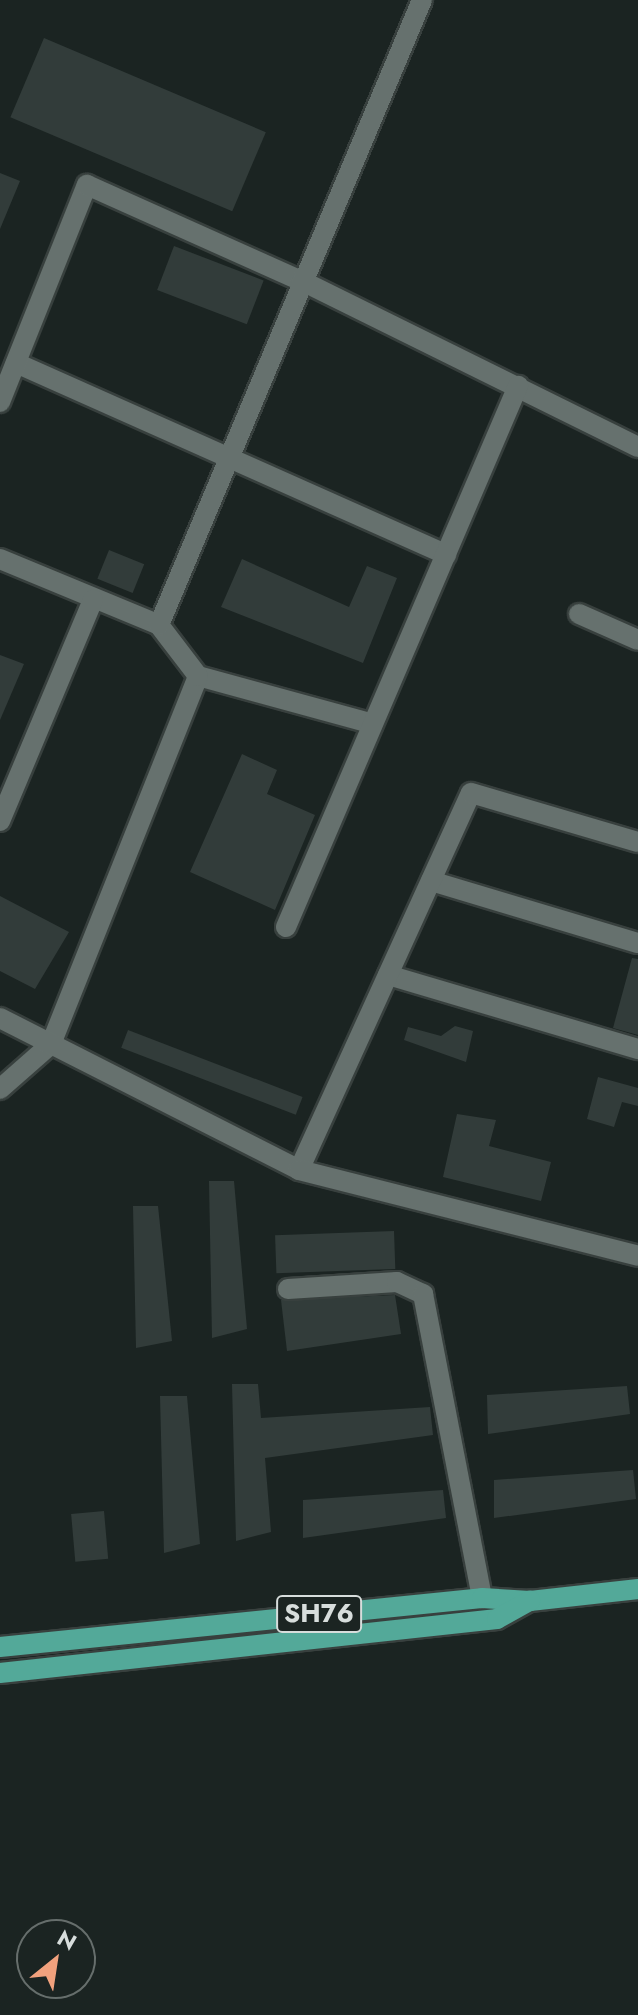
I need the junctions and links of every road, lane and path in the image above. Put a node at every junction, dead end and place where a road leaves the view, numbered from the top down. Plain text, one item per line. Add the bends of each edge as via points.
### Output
1 (422, 0) edge
2 (302, 281) junction
3 (16, 363) junction
4 (518, 386) junction
5 (0, 402) edge
6 (638, 447) edge
7 (229, 457) junction
8 (446, 554) junction
9 (0, 559) edge
10 (93, 600) junction
11 (579, 614) dead end
12 (159, 625) junction
13 (638, 640) edge
14 (198, 676) junction
15 (373, 724) junction
16 (0, 821) edge
17 (638, 842) edge
18 (431, 881) junction
19 (286, 927) dead end
20 (638, 943) edge
21 (388, 975) junction
22 (0, 1018) edge
23 (51, 1044) junction
24 (638, 1049) edge
25 (0, 1089) edge
26 (299, 1170) junction
27 (636, 1250) edge
28 (288, 1289) dead end
29 (638, 1589) edge
30 (482, 1598) junction
31 (530, 1601) junction
32 (0, 1647) edge
33 (0, 1673) edge

1 - 2 street
2 - 3 street via 87,185
2 - 4 street
2 - 7 street
3 - 5 street
3 - 7 street
4 - 6 street
4 - 8 street
7 - 8 street
7 - 12 street
8 - 15 street
9 - 10 street
10 - 12 street
10 - 16 street
11 - 13 street
12 - 14 street
14 - 15 street
14 - 23 street
15 - 19 street
17 - 18 street via 471,793
18 - 20 street
18 - 21 street
21 - 24 street
21 - 26 street
22 - 23 street
23 - 25 street
23 - 26 street
26 - 27 street
28 - 30 street via 397,1282 423,1294
29 - 31 main road, SH76
30 - 31 main road, SH76
30 - 32 main road, SH76
31 - 33 main road, SH76 via 497,1619

